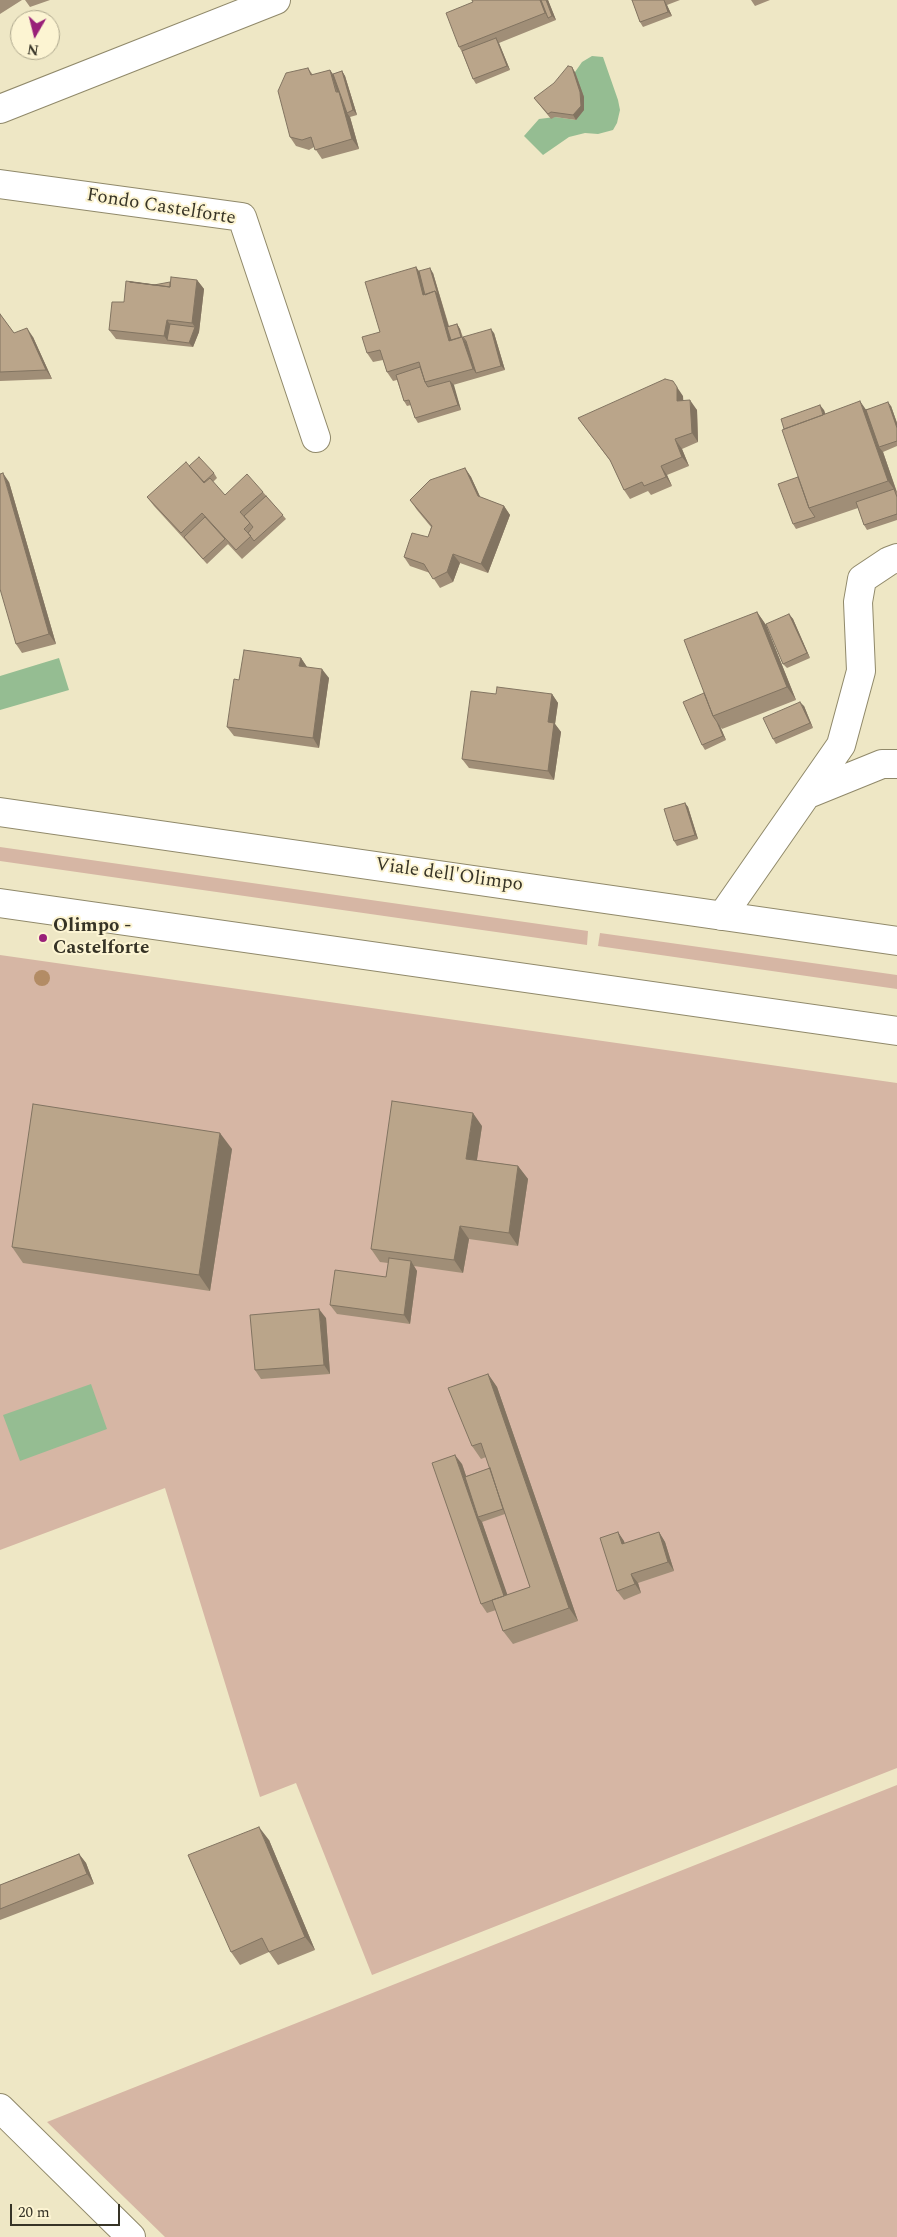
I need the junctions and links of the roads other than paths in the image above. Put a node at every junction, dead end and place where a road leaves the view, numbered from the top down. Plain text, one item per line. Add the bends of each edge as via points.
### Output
1 (276, 0) edge
2 (0, 109) edge
3 (0, 184) edge
4 (316, 438) dead end
5 (897, 558) edge
6 (897, 764) edge
7 (808, 794) junction
8 (0, 812) edge
9 (0, 903) edge
10 (722, 916) junction
11 (897, 941) edge
12 (897, 1031) edge
13 (0, 2108) edge
14 (131, 2237) edge

1 - 2 street
3 - 4 street, Fondo Castelforte via 242,218
5 - 7 street via 862,579 858,602 861,672 841,745
6 - 7 street via 882,764
7 - 10 street
8 - 10 street, Viale dell'Olimpo
9 - 12 street
10 - 11 street, Viale dell'Olimpo
13 - 14 street

